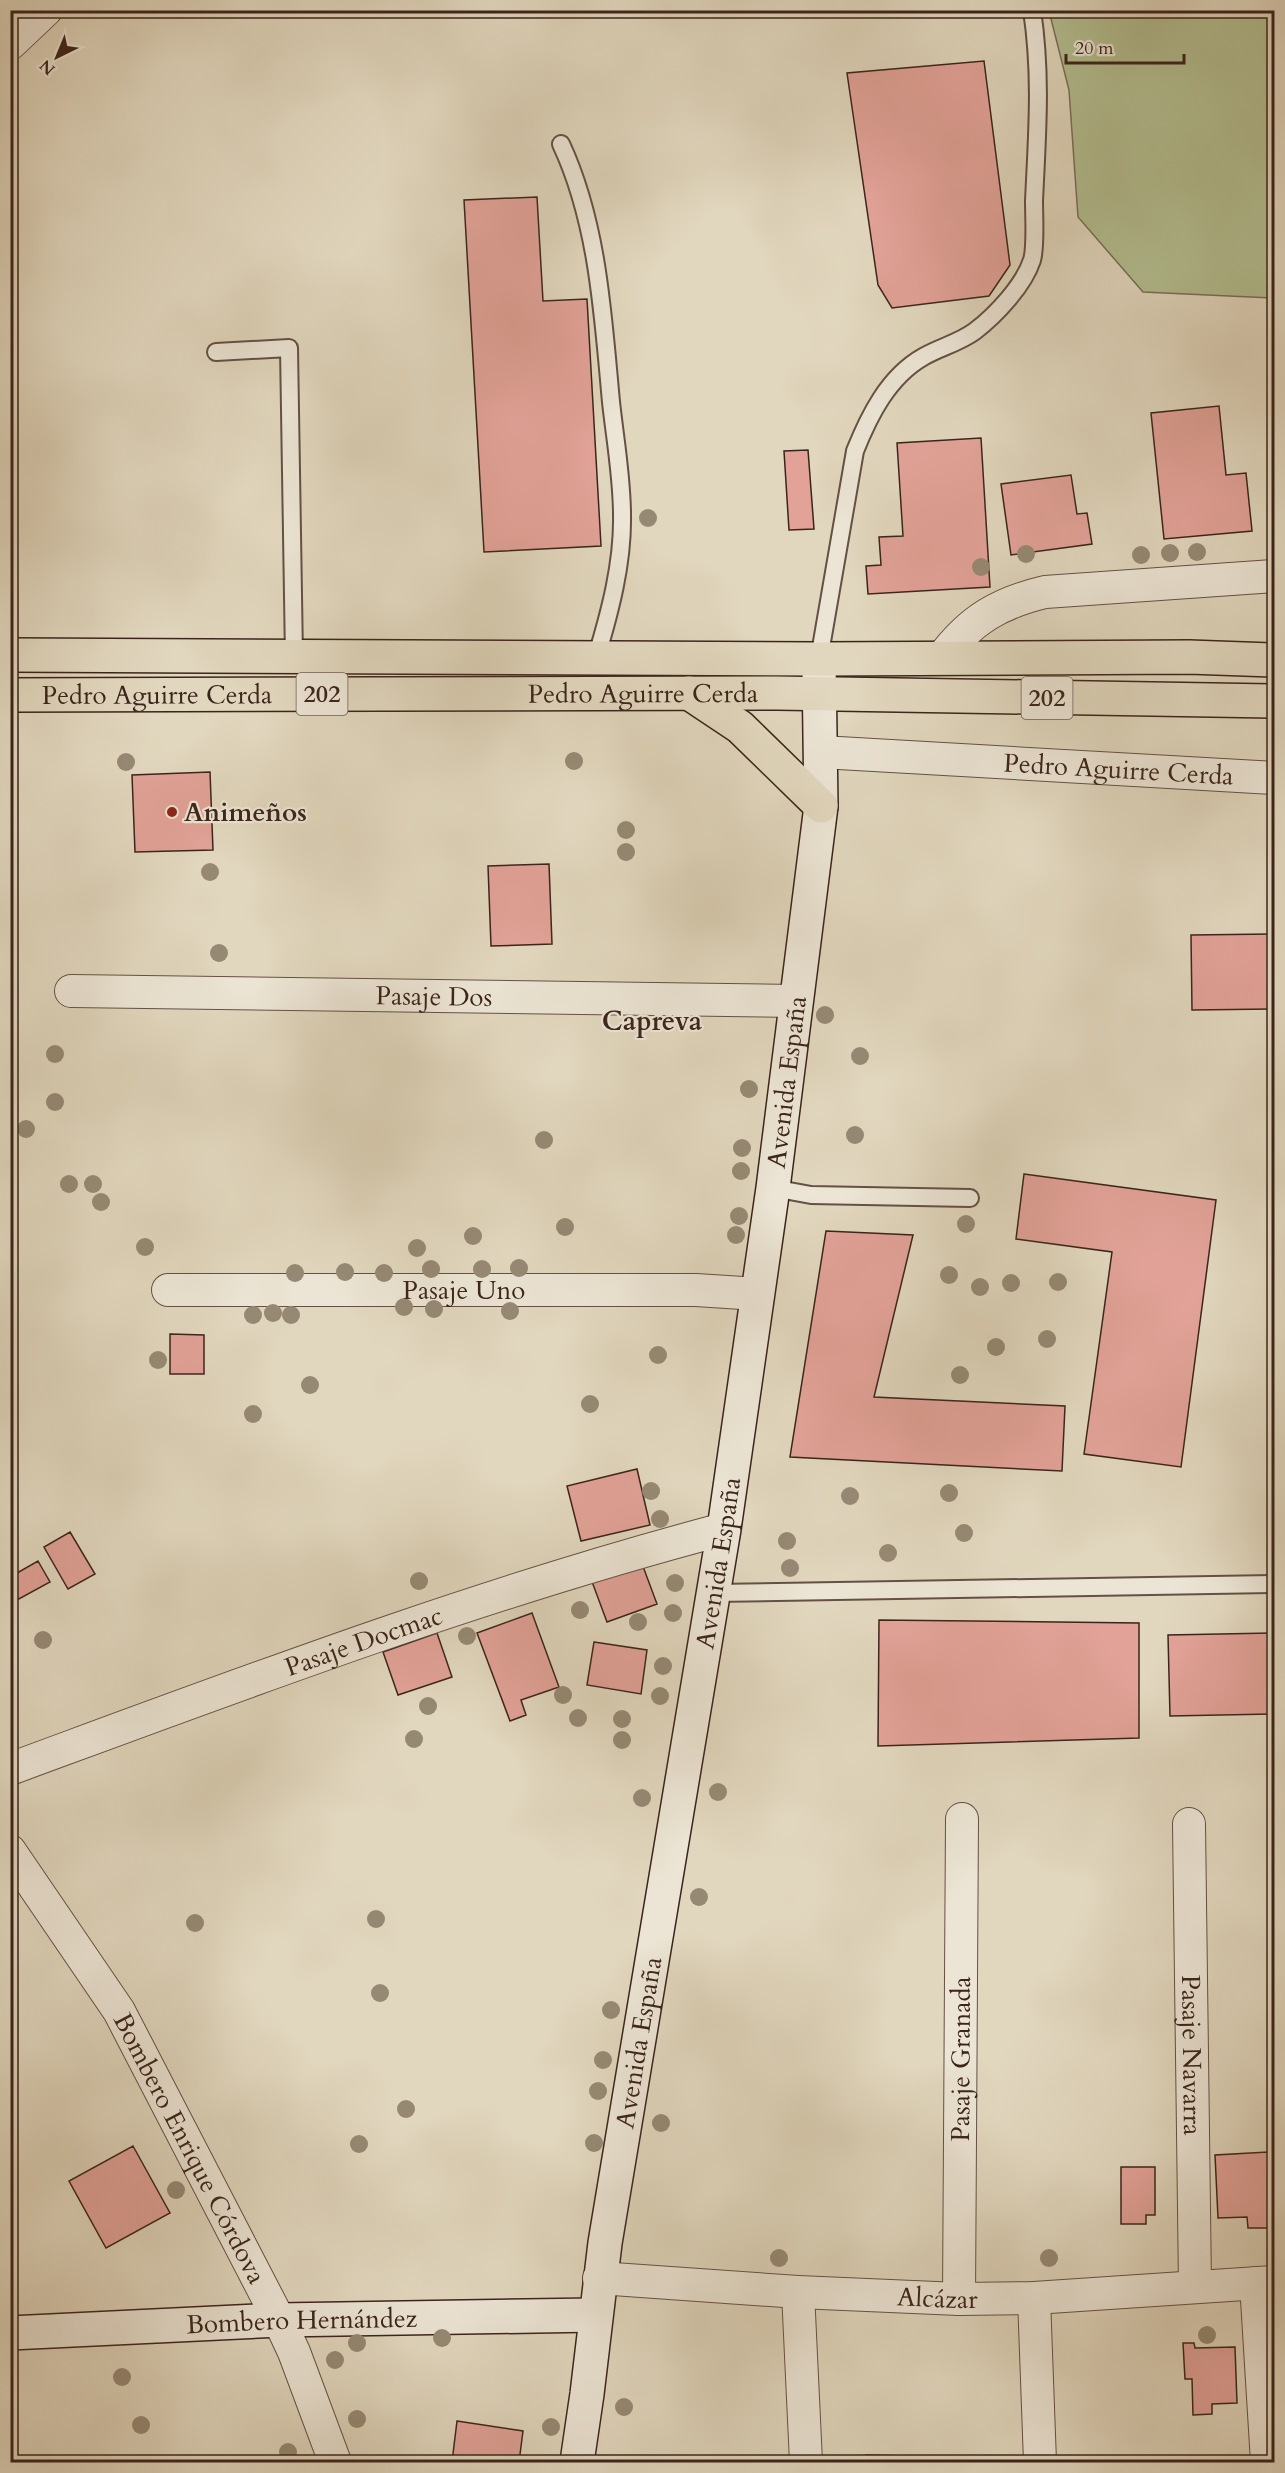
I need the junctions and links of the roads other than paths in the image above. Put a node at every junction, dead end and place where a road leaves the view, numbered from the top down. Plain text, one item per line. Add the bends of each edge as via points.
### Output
1 (45, 10) edge
2 (1032, 10) edge
3 (10, 44) edge
4 (561, 144) dead end
5 (216, 352) dead end
6 (1275, 576) edge
7 (10, 655) edge
8 (294, 657) junction
9 (596, 658) junction
10 (942, 658) junction
11 (819, 659) junction
12 (1275, 660) edge
13 (689, 693) junction
14 (10, 695) edge
15 (820, 695) junction
16 (1275, 701) edge
17 (821, 752) junction
18 (1275, 778) edge
19 (821, 806) junction
20 (71, 991) dead end
21 (796, 1001) junction
22 (773, 1188) junction
23 (970, 1198) dead end
24 (168, 1290) dead end
25 (758, 1294) junction
26 (724, 1529) junction
27 (1275, 1584) edge
28 (714, 1593) junction
29 (10, 1769) edge
30 (962, 1819) dead end
31 (1189, 1824) dead end
32 (10, 1851) edge
33 (599, 2278) junction
34 (1265, 2282) edge
35 (1196, 2286) junction
36 (798, 2292) junction
37 (1034, 2298) junction
38 (959, 2299) junction
39 (595, 2315) junction
40 (279, 2320) junction
41 (10, 2332) edge
42 (335, 2463) edge
43 (577, 2463) edge
44 (806, 2463) edge
45 (1040, 2463) edge
46 (1267, 2463) edge

1 - 3 street
2 - 11 lane via 1040,88 1032,260 996,312 950,347 922,357 879,400 865,425 855,452
4 - 9 lane via 584,211 602,307 622,516 614,590
5 - 8 lane via 289,348
6 - 10 street via 1045,592 997,608 976,621
7 - 8 highway, Pedro Aguirre Cerda / 202
8 - 9 highway, Pedro Aguirre Cerda / 202
9 - 11 highway, Pedro Aguirre Cerda / 202
10 - 11 highway, Pedro Aguirre Cerda / 202
10 - 12 highway, Pedro Aguirre Cerda / 202
11 - 15 main road, Avenida España
13 - 14 highway, Pedro Aguirre Cerda / 202
13 - 15 highway, Pedro Aguirre Cerda / 202
13 - 19 highway via 740,727
15 - 16 highway, Pedro Aguirre Cerda / 202
15 - 17 main road, Avenida España
17 - 18 street, Pedro Aguirre Cerda
17 - 19 main road, Avenida España
19 - 21 main road, Avenida España
20 - 21 street, Pasaje Dos
21 - 22 main road, Avenida España
22 - 23 lane via 812,1195
22 - 25 main road, Avenida España
24 - 25 street, Pasaje Uno via 696,1290
25 - 26 main road, Avenida España
26 - 28 main road, Avenida España
26 - 29 street, Pasaje Docmac via 344,1646
27 - 28 lane
28 - 33 main road, Avenida España
30 - 38 street, Pasaje Granada
31 - 35 street, Pasaje Navarra
32 - 40 street, Bombero Enrique Córdova via 119,2012
33 - 36 street, Alcázar
33 - 39 main road, Avenida España
34 - 35 street, Alcázar
34 - 46 street
35 - 37 street, Alcázar
36 - 38 street, Alcázar
36 - 44 street
37 - 38 street, Alcázar
37 - 45 street
39 - 40 main road, Bombero Hernández
39 - 43 main road, Avenida España
40 - 41 main road, Bombero Hernández
40 - 42 street, Bombero Enrique Córdova

